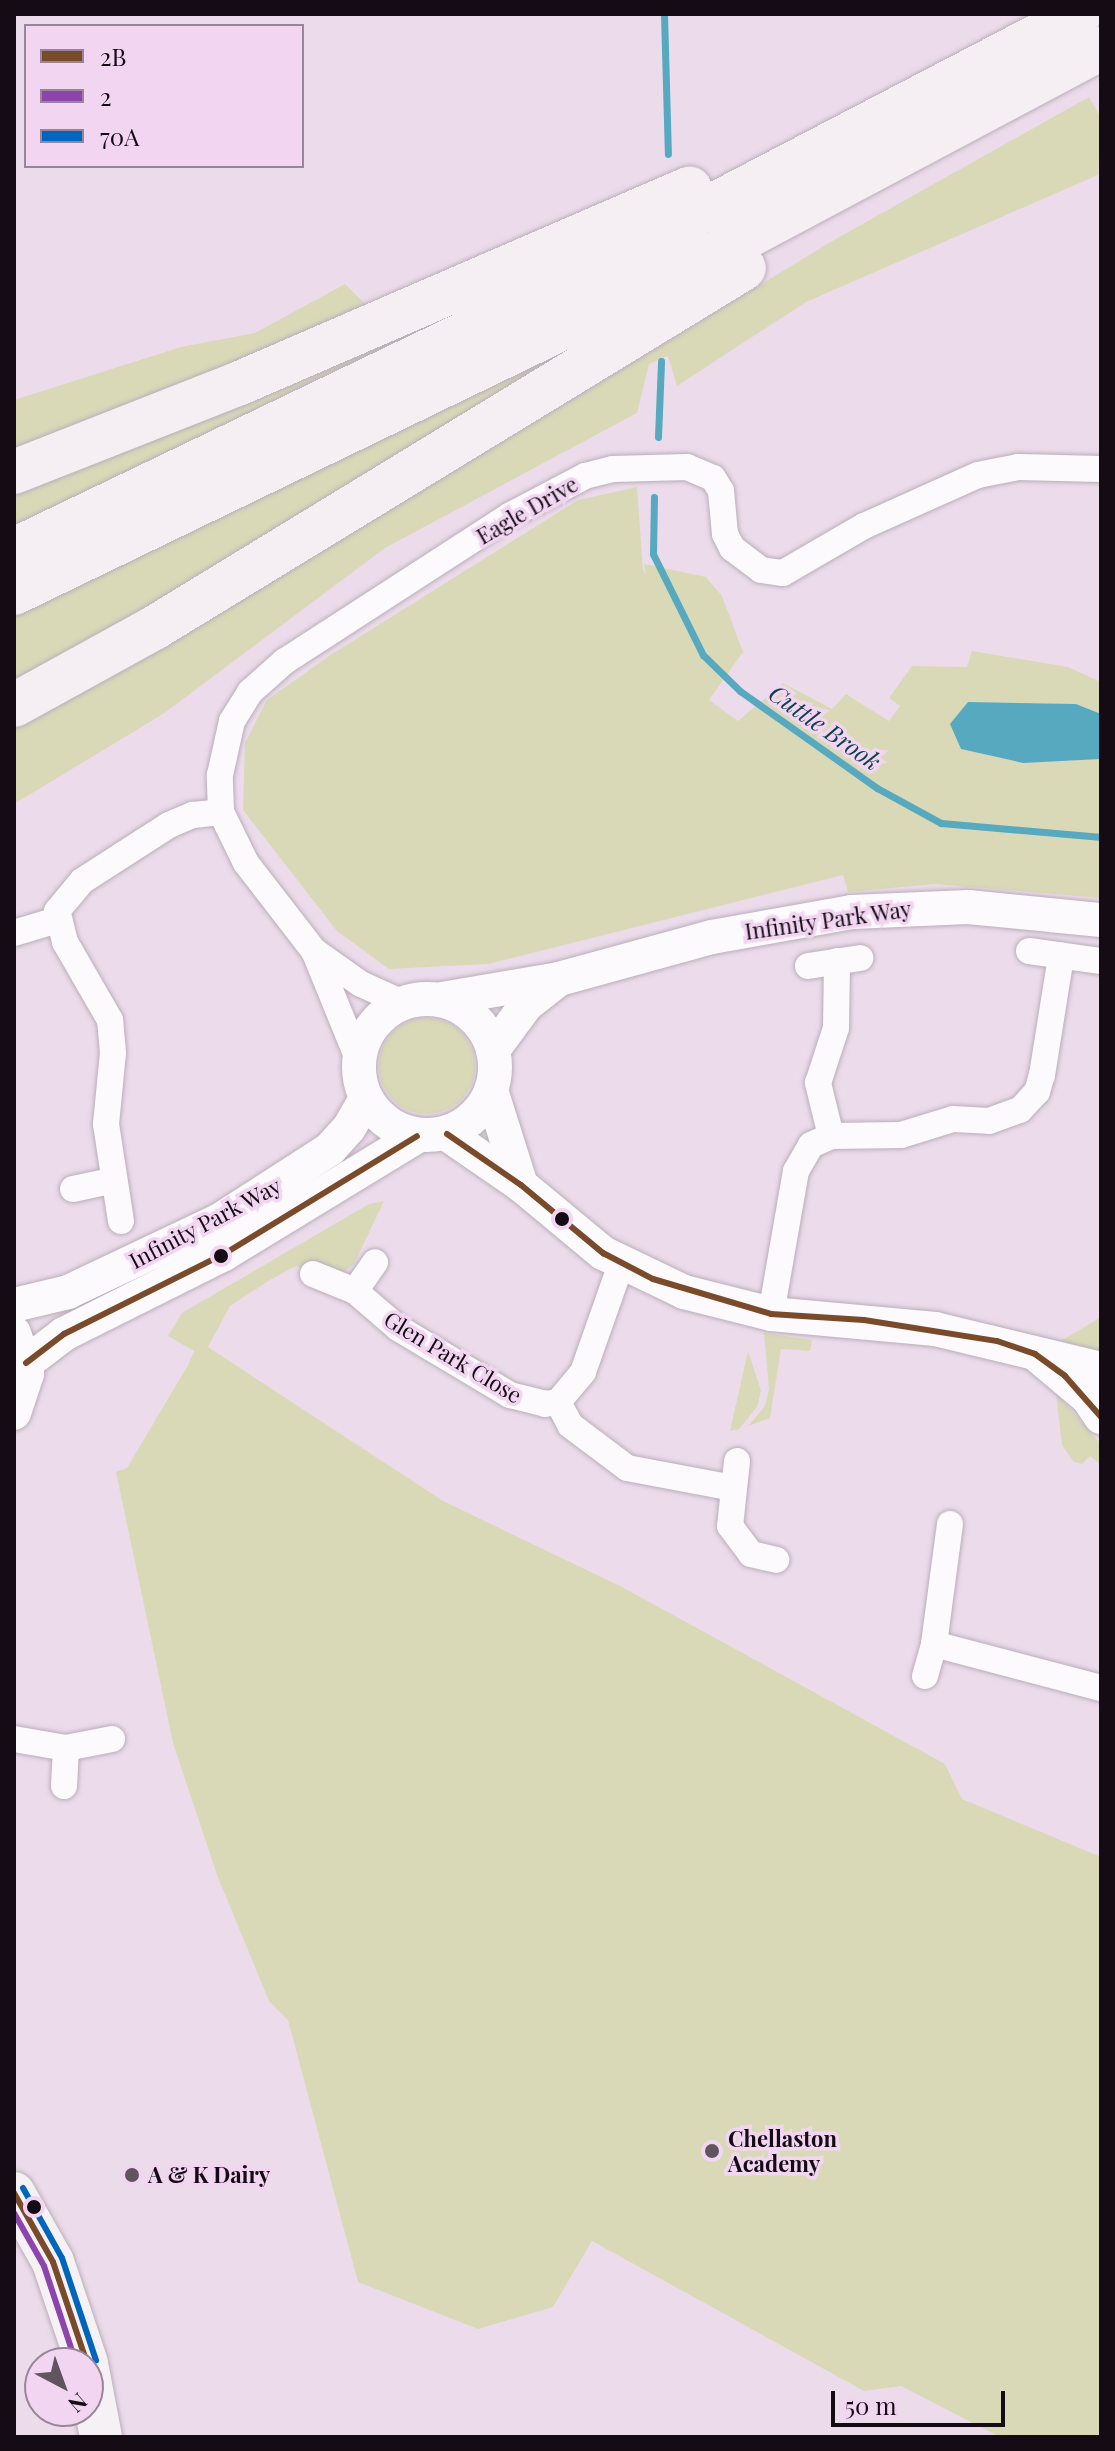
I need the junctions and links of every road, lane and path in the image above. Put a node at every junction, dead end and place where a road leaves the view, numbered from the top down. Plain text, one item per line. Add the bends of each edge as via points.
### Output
1 (1080, 14) edge
2 (1023, 45) junction
3 (1101, 48) edge
4 (1002, 103) junction
5 (1101, 469) edge
6 (14, 472) edge
7 (14, 550) edge
8 (14, 593) edge
9 (14, 705) edge
10 (221, 812) junction
11 (57, 920) junction
12 (1101, 920) edge
13 (14, 933) edge
14 (314, 951) junction
15 (1029, 951) dead end
16 (1061, 956) junction
17 (1101, 961) edge
18 (808, 966) dead end
19 (559, 979) junction
20 (442, 999) junction
21 (401, 1002) junction
22 (493, 1050) junction
23 (359, 1061) junction
24 (491, 1090) junction
25 (366, 1098) junction
26 (432, 1135) junction
27 (831, 1136) junction
28 (111, 1181) junction
29 (521, 1185) junction
30 (73, 1189) dead end
31 (121, 1221) dead end
32 (375, 1262) dead end
33 (621, 1264) junction
34 (313, 1274) dead end
35 (355, 1291) junction
36 (14, 1305) edge
37 (771, 1314) junction
38 (20, 1348) edge
39 (1035, 1354) junction
40 (1101, 1369) edge
41 (558, 1402) junction
42 (1100, 1406) edge
43 (14, 1413) edge
44 (737, 1461) dead end
45 (733, 1488) junction
46 (950, 1524) dead end
47 (776, 1560) dead end
48 (934, 1644) junction
49 (925, 1676) dead end
50 (1101, 1688) edge
51 (14, 1739) edge
52 (112, 1739) dead end
53 (66, 1748) junction
54 (64, 1786) dead end
55 (14, 2193) edge
56 (81, 2347) edge

1 - 2 highway
2 - 6 highway via 240,383
2 - 7 highway via 491,321
3 - 4 highway
4 - 8 highway via 699,262
4 - 9 highway via 824,219 303,537
5 - 10 street, Eagle Drive via 1018,467 978,475 864,526 783,573 761,570 732,548 725,534 721,491 699,470 635,466 585,476 509,516 285,661 250,692 224,744
10 - 11 street via 169,825 82,881 66,894
10 - 14 street, Eagle Drive via 246,863
11 - 13 street
11 - 28 street via 110,1020 113,1053 106,1124
12 - 19 street, Infinity Park Way via 968,907 852,912 712,937
14 - 21 street, Eagle Drive via 361,984
14 - 23 street, Eagle Drive
15 - 16 street
16 - 17 street
16 - 27 street via 1042,1075 1037,1092 1020,1110 989,1121 953,1119 901,1135
18 - 27 street via 849,959 836,1028 818,1083
19 - 20 street, Infinity Park Way
19 - 22 street, Infinity Park Way via 526,1005
20 - 21 street
20 - 22 street via 477,1021
21 - 23 street via 364,1037
22 - 24 street
23 - 25 street
24 - 26 street via 473,1118
24 - 29 street
25 - 26 street via 390,1125
25 - 36 street, Infinity Park Way via 330,1149 220,1220 68,1292
26 - 29 street
26 - 38 street, Infinity Park Way via 224,1254 64,1334
27 - 37 street via 811,1145 796,1171
28 - 30 street
28 - 31 street
29 - 33 street via 569,1229
32 - 35 street
33 - 37 street via 684,1292
33 - 41 street via 583,1372
34 - 35 street, Glen Park Close
35 - 41 street, Glen Park Close via 398,1328 510,1395 536,1404
37 - 39 street via 935,1329
38 - 43 street via 26,1386
39 - 40 street
39 - 42 street
41 - 45 street via 570,1425 627,1468
44 - 45 street
45 - 47 street via 730,1526 751,1554
46 - 48 street
48 - 49 street
48 - 50 street
51 - 53 street
52 - 53 street
53 - 54 street
55 - 56 main road via 53,2262

